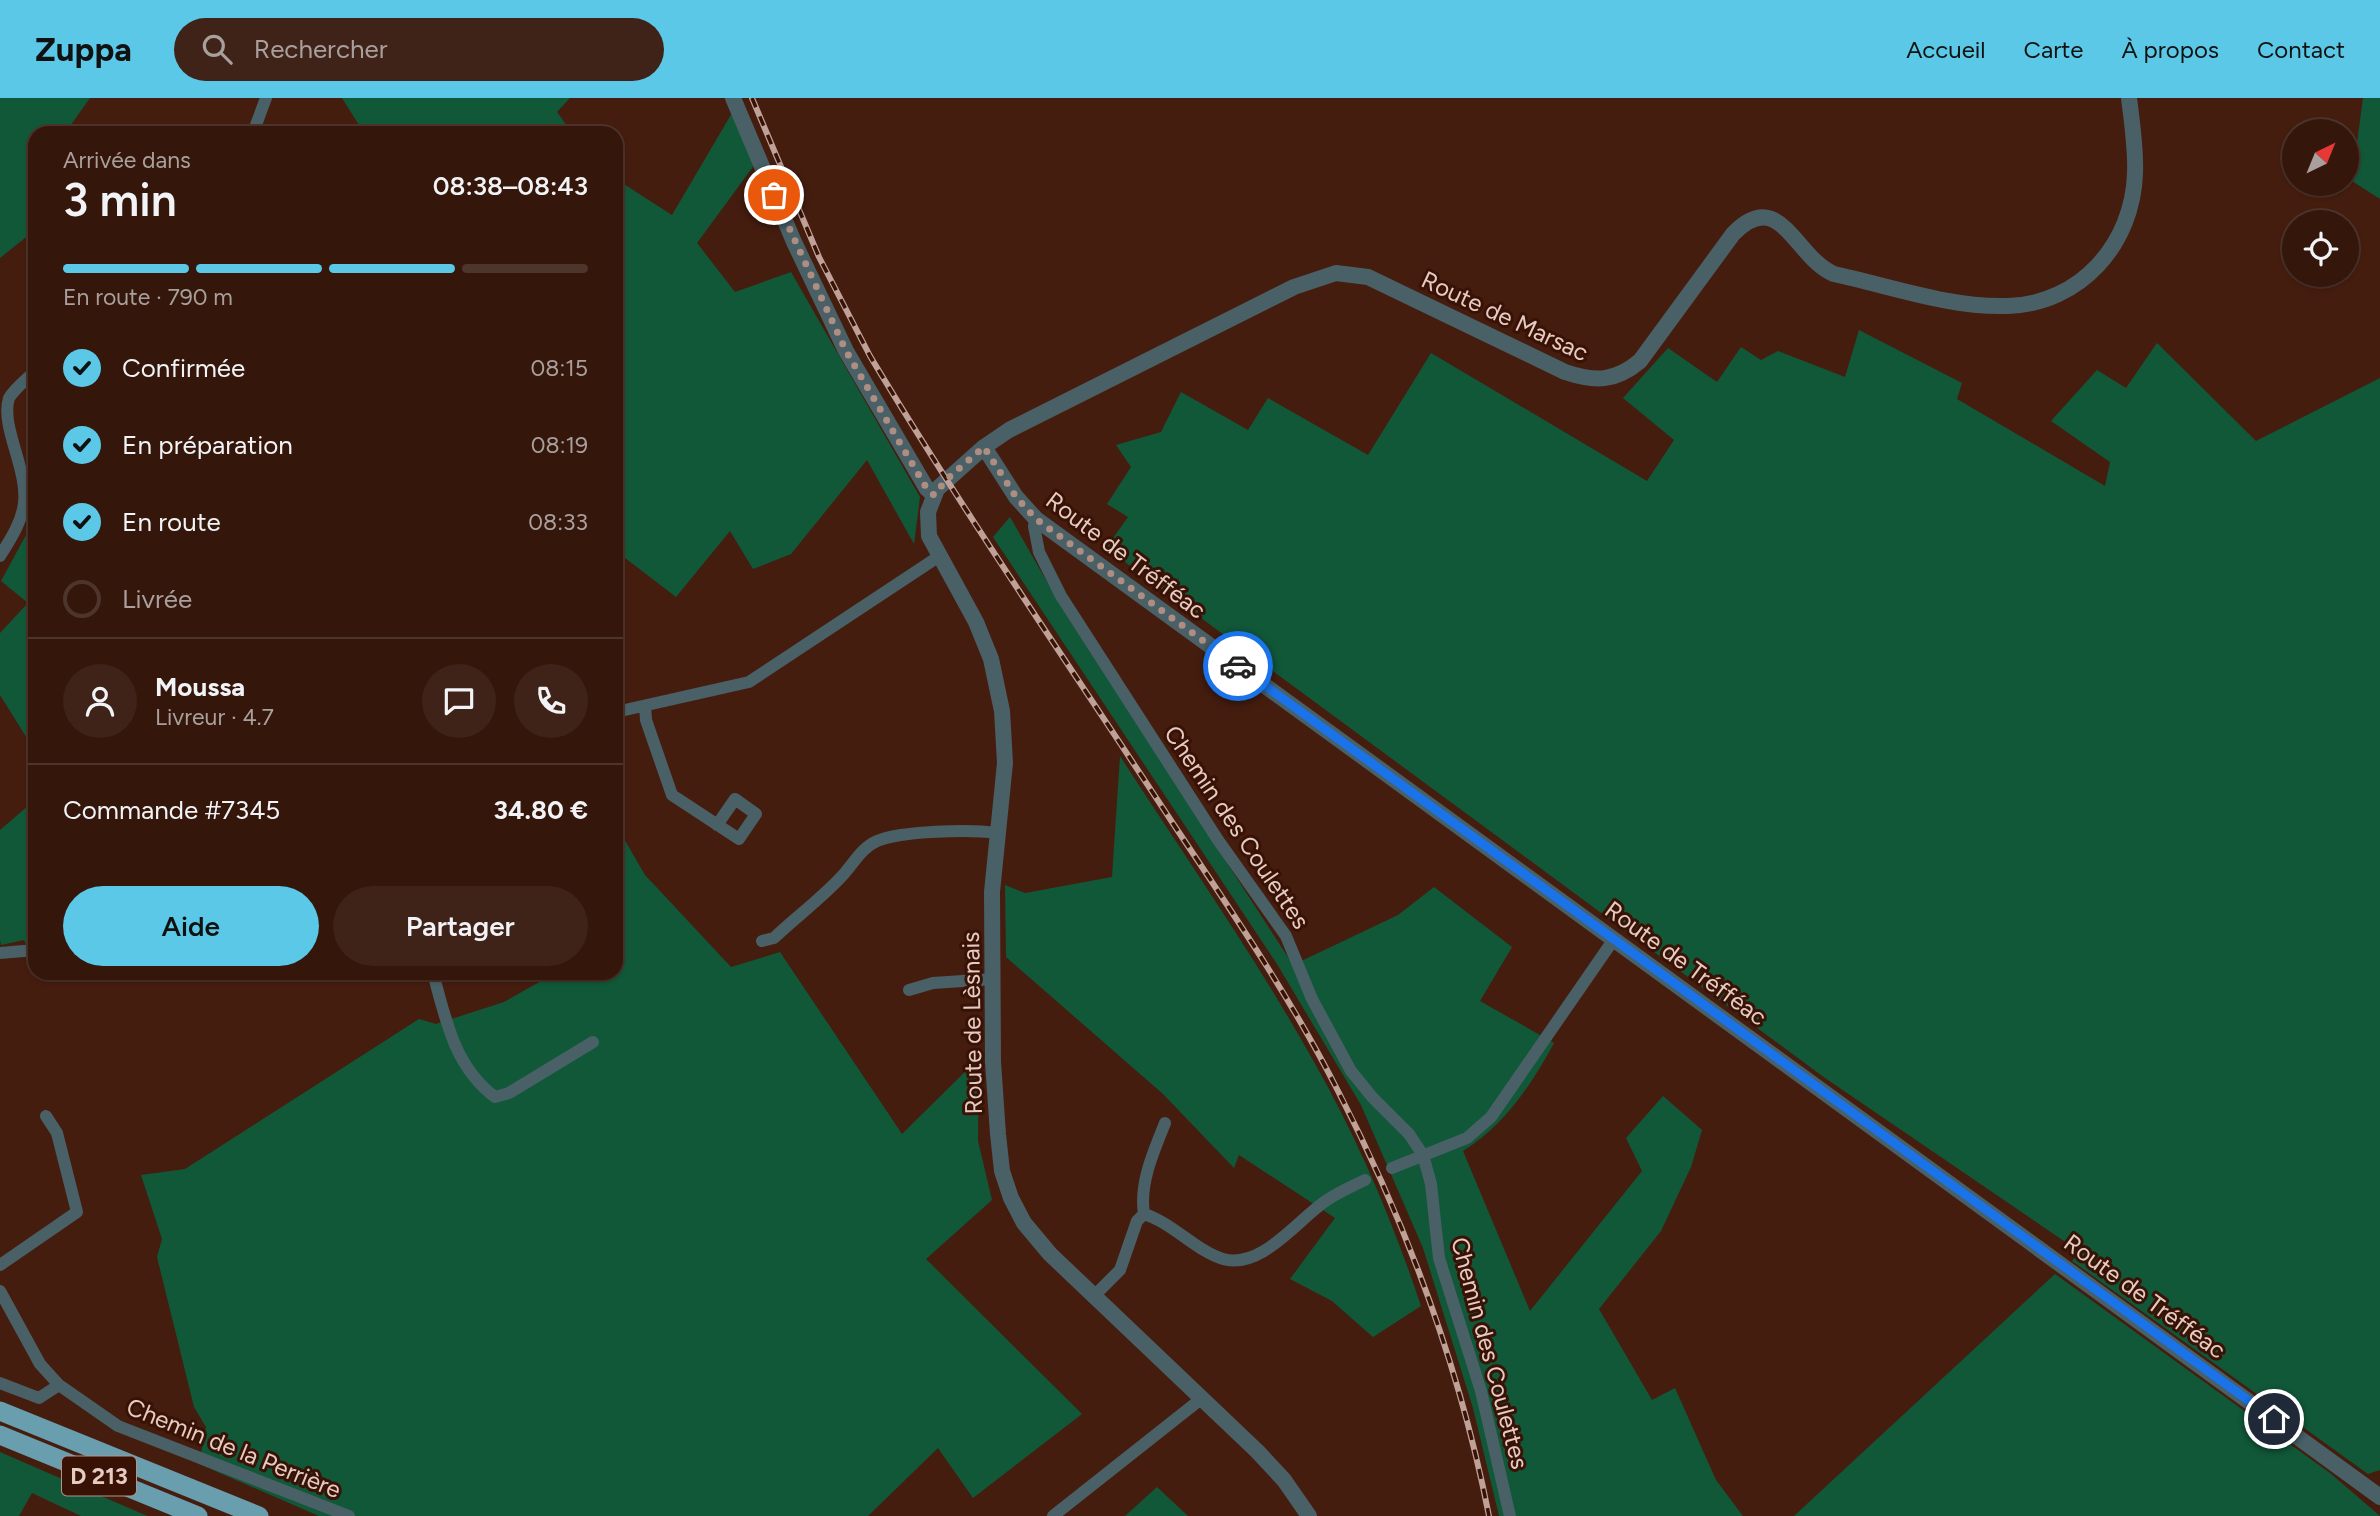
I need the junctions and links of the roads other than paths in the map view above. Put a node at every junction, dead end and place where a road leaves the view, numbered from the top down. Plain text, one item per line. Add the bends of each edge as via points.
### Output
1 (265, 98) edge
2 (733, 98) edge
3 (2129, 98) edge
4 (255, 126) edge
5 (28, 378) edge
6 (984, 447) junction
7 (934, 495) junction
8 (1036, 519) junction
9 (0, 556) edge
10 (938, 557) junction
11 (645, 706) junction
12 (623, 711) edge
13 (717, 824) dead end
14 (996, 833) junction
15 (1614, 939) junction
16 (762, 941) dead end
17 (28, 951) edge
18 (0, 953) edge
19 (993, 979) junction
20 (435, 980) edge
21 (909, 990) dead end
22 (593, 1042) dead end
23 (46, 1116) dead end
24 (1165, 1123) dead end
25 (1423, 1155) junction
26 (1392, 1168) dead end
27 (1365, 1180) dead end
28 (1144, 1214) junction
29 (0, 1265) edge
30 (0, 1291) edge
31 (1093, 1297) junction
32 (0, 1383) edge
33 (59, 1385) junction
34 (1201, 1399) junction
35 (0, 1411) edge
36 (0, 1435) edge
37 (2380, 1497) edge
38 (198, 1516) edge
39 (258, 1516) edge
40 (349, 1516) edge
41 (1053, 1516) edge
42 (1310, 1516) edge
43 (1510, 1516) edge

1 - 4 street
2 - 7 street via 846,351
3 - 6 street, Route de Marsac via 2135,175 2121,229 2094,272 2069,290 2035,304 1984,306 1835,274 1814,261 1782,225 1757,216 1733,234 1640,361 1627,372 1597,380 1565,372 1368,277 1336,272 1269,300 1032,418
5 - 9 street via 5,408 24,480 24,504 18,526
6 - 7 street
6 - 8 street, Route de Tréfféac
7 - 10 street, Route de Lèsnais via 927,521
8 - 15 street, Route de Tréfféac
8 - 25 street, Chemin des Coulettes via 1039,552 1061,596 1218,840 1286,936 1312,999 1351,1070
10 - 11 street via 749,682
10 - 14 street, Route de Lèsnais via 991,659 1002,711 1004,763
11 - 12 street
11 - 13 street via 671,795
14 - 16 street via 901,834 876,842 774,938
14 - 19 street, Route de Lèsnais
15 - 25 street via 1491,1117 1467,1138
15 - 37 street, Route de Tréfféac
17 - 18 street
19 - 21 street via 933,983
19 - 31 street, Route de Lèsnais via 993,1062 1002,1171 1024,1223
20 - 22 street via 452,1043 481,1086 495,1097
23 - 29 street via 57,1133 77,1212
24 - 28 street via 1151,1159 1142,1199
25 - 26 street
25 - 43 street, Chemin des Coulettes via 1431,1184 1438,1258 1481,1391
27 - 28 street via 1328,1200 1268,1247 1238,1261 1221,1258 1160,1219
28 - 31 street via 1120,1270
30 - 33 street, Chemin de la Perrière via 40,1364
31 - 34 street, Route de Lèsnais
32 - 33 street via 39,1398
33 - 40 street, Chemin de la Perrière via 118,1426
34 - 41 street
34 - 42 street, Route de Lèsnais via 1257,1451
35 - 39 highway, D 213
36 - 38 highway, D 213

